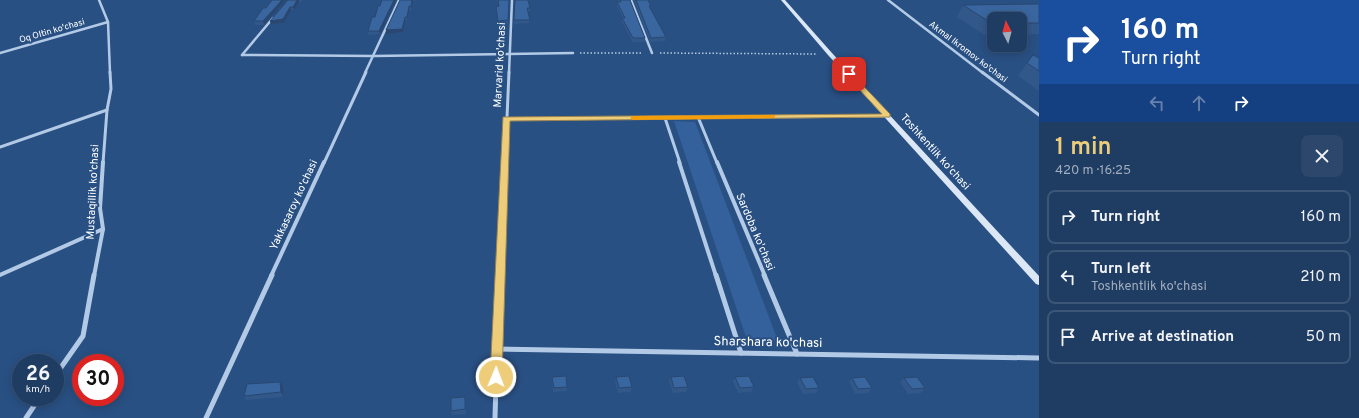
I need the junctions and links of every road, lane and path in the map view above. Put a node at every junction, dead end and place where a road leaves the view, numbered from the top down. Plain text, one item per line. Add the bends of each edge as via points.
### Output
1 (99, 0) edge
2 (399, 0) edge
3 (512, 0) edge
4 (632, 0) edge
5 (783, 0) edge
6 (888, 0) edge
7 (278, 12) edge
8 (108, 22) junction
9 (0, 53) edge
10 (573, 53) joint
11 (652, 53) junction
12 (509, 54) junction
13 (830, 54) junction
14 (374, 56) junction
15 (108, 110) junction
16 (1039, 115) edge
17 (888, 116) junction
18 (698, 117) junction
19 (665, 118) junction
20 (506, 119) junction
21 (0, 147) edge
22 (103, 229) junction
23 (0, 275) edge
24 (1039, 282) edge
25 (496, 349) junction
26 (741, 353) junction
27 (797, 354) junction
28 (1039, 358) edge
29 (64, 363) edge
30 (34, 406) edge
31 (26, 418) edge
32 (206, 418) edge
33 (495, 418) edge

1 - 8 street, Mustaqillik ko'chasi
2 - 14 street, Yakkasaroy ko'chasi
3 - 12 street, Marvarid ko'chasi
4 - 11 street
5 - 13 main road, Toshkentlik ko'chasi
6 - 16 street, Akmal Ikromov ko'chasi
7 - 14 street via 242,55
8 - 9 street, Oq Oltin ko'chasi
8 - 15 street, Mustaqillik ko'chasi via 111,89
10 - 11 path
10 - 12 street
11 - 13 path
12 - 14 street
12 - 20 street, Marvarid ko'chasi
13 - 17 main road, Toshkentlik ko'chasi
14 - 32 street, Yakkasaroy ko'chasi
15 - 21 street
15 - 22 street, Mustaqillik ko'chasi via 100,208
17 - 18 street
17 - 24 main road, Toshkentlik ko'chasi
18 - 19 street
18 - 27 street, Sardoba ko'chasi
19 - 20 street
19 - 26 street
20 - 25 street, Marvarid ko'chasi
22 - 23 street
22 - 29 street, Mustaqillik ko'chasi via 83,336
25 - 26 street, Sharshara ko'chasi
25 - 33 street, Marvarid ko'chasi
26 - 27 street, Sharshara ko'chasi
27 - 28 street, Sharshara ko'chasi
30 - 31 street

